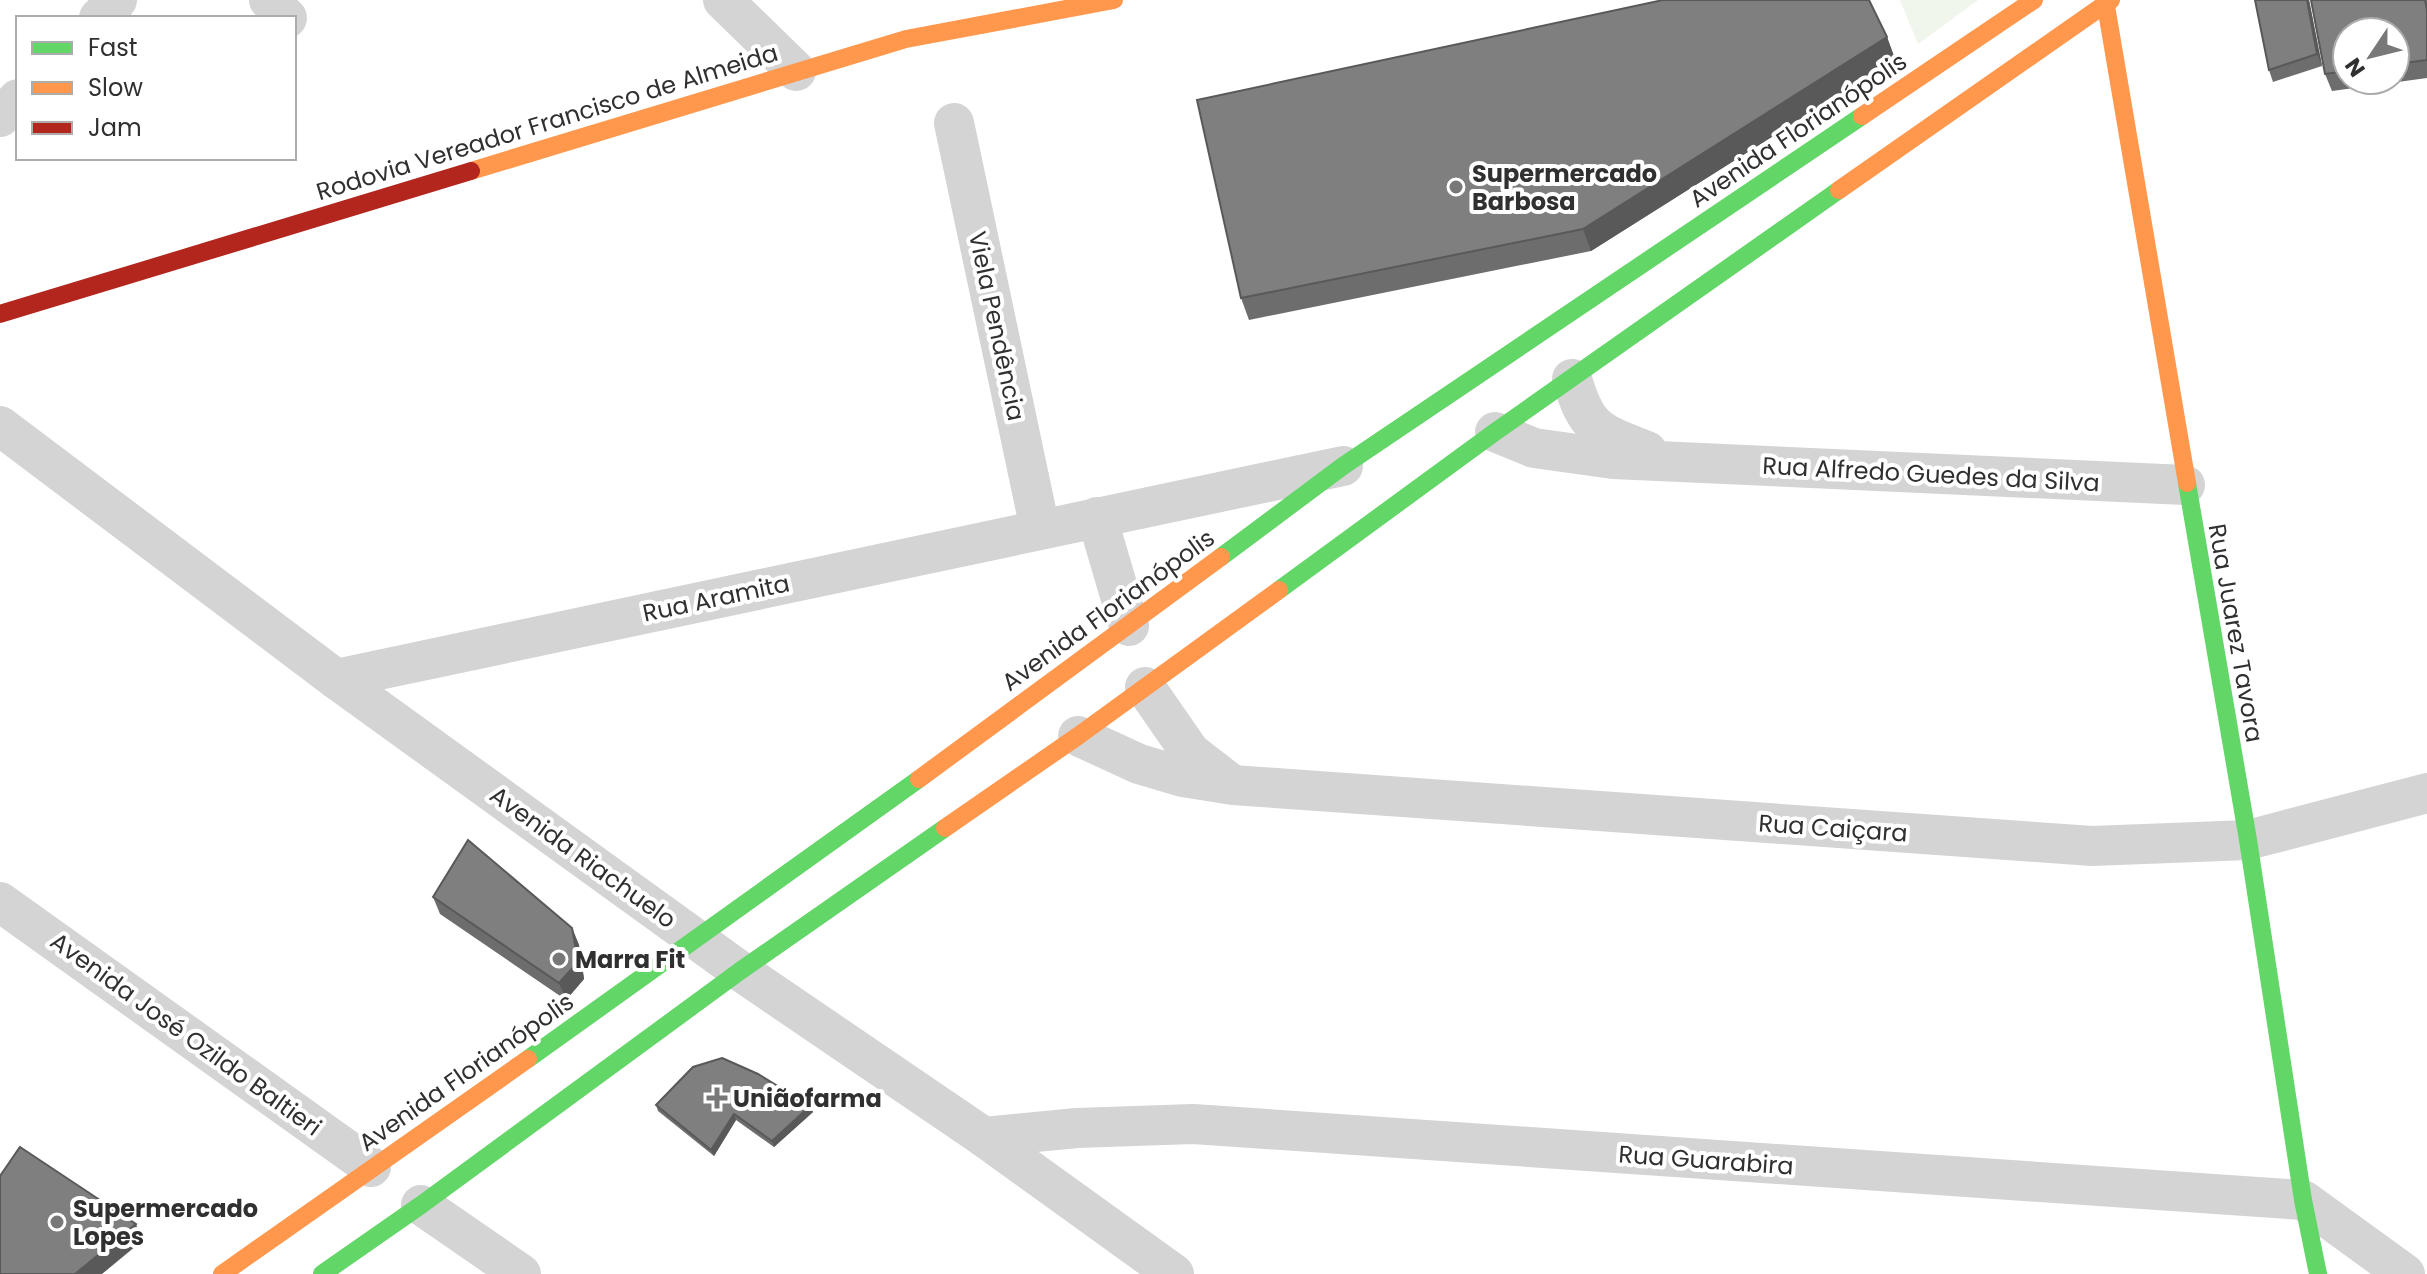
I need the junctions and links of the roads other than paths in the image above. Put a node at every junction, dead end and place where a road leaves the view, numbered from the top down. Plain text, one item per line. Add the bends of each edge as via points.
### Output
1 (117, 0) edge
2 (269, 0) edge
3 (723, 0) edge
4 (1114, 0) edge
5 (2034, 0) edge
6 (2107, 1) edge
7 (101, 16) edge
8 (285, 16) edge
9 (796, 71) junction
10 (16, 101) edge
11 (0, 117) edge
12 (954, 123) dead end
13 (7, 318) edge
14 (1572, 379) junction
15 (0, 426) edge
16 (1495, 432) junction
17 (1677, 462) junction
18 (1343, 466) junction
19 (2185, 485) junction
20 (1097, 517) junction
21 (1040, 529) junction
22 (1129, 626) junction
23 (336, 679) junction
24 (1145, 687) junction
25 (1078, 736) junction
26 (1233, 785) junction
27 (2427, 793) edge
28 (2248, 840) junction
29 (0, 902) edge
30 (698, 939) junction
31 (740, 971) junction
32 (984, 1137) junction
33 (371, 1167) junction
34 (2303, 1200) junction
35 (421, 1205) junction
36 (222, 1274) edge
37 (322, 1274) edge
38 (521, 1274) edge
39 (1174, 1274) edge
40 (2318, 1274) edge
41 (2405, 1274) edge

1 - 7 street
2 - 8 street
3 - 9 street
4 - 9 street, Rodovia Vereador Francisco de Almeida via 906,39
5 - 18 street, Avenida Florianópolis
6 - 14 street
6 - 19 street, Rua Juarez Tavora
9 - 13 street, Rodovia Vereador Francisco de Almeida
10 - 11 street
12 - 21 street, Viela Pendência
14 - 16 street
14 - 17 street, Rua Alfredo Guedes da Silva via 1589,421 1604,434
15 - 23 street, Avenida Riachuelo
16 - 17 street, Rua Alfredo Guedes da Silva via 1568,455
16 - 24 street
17 - 19 street, Rua Alfredo Guedes da Silva
18 - 20 street, Rua Aramita
18 - 22 street, Avenida Florianópolis
19 - 28 street, Rua Juarez Tavora
20 - 21 street, Rua Aramita
20 - 22 street
21 - 23 street, Rua Aramita
22 - 30 street, Avenida Florianópolis
23 - 30 street, Avenida Riachuelo
24 - 25 street
24 - 26 street via 1190,752
25 - 26 street, Rua Caiçara via 1139,764
25 - 31 street
26 - 28 street, Rua Caiçara via 2092,846
27 - 28 street, Rua Caiçara
28 - 34 street, Rua Juarez Tavora
29 - 33 street, Avenida José Ozildo Baltieri
30 - 31 street, Avenida Riachuelo
30 - 33 street, Avenida Florianópolis
31 - 32 street, Avenida Riachuelo
31 - 35 street
32 - 34 street, Rua Guarabira via 1193,1124
32 - 39 street, Avenida Riachuelo
33 - 36 street, Avenida Florianópolis
34 - 40 street, Rua Juarez Tavora
34 - 41 street
35 - 37 street
35 - 38 street

